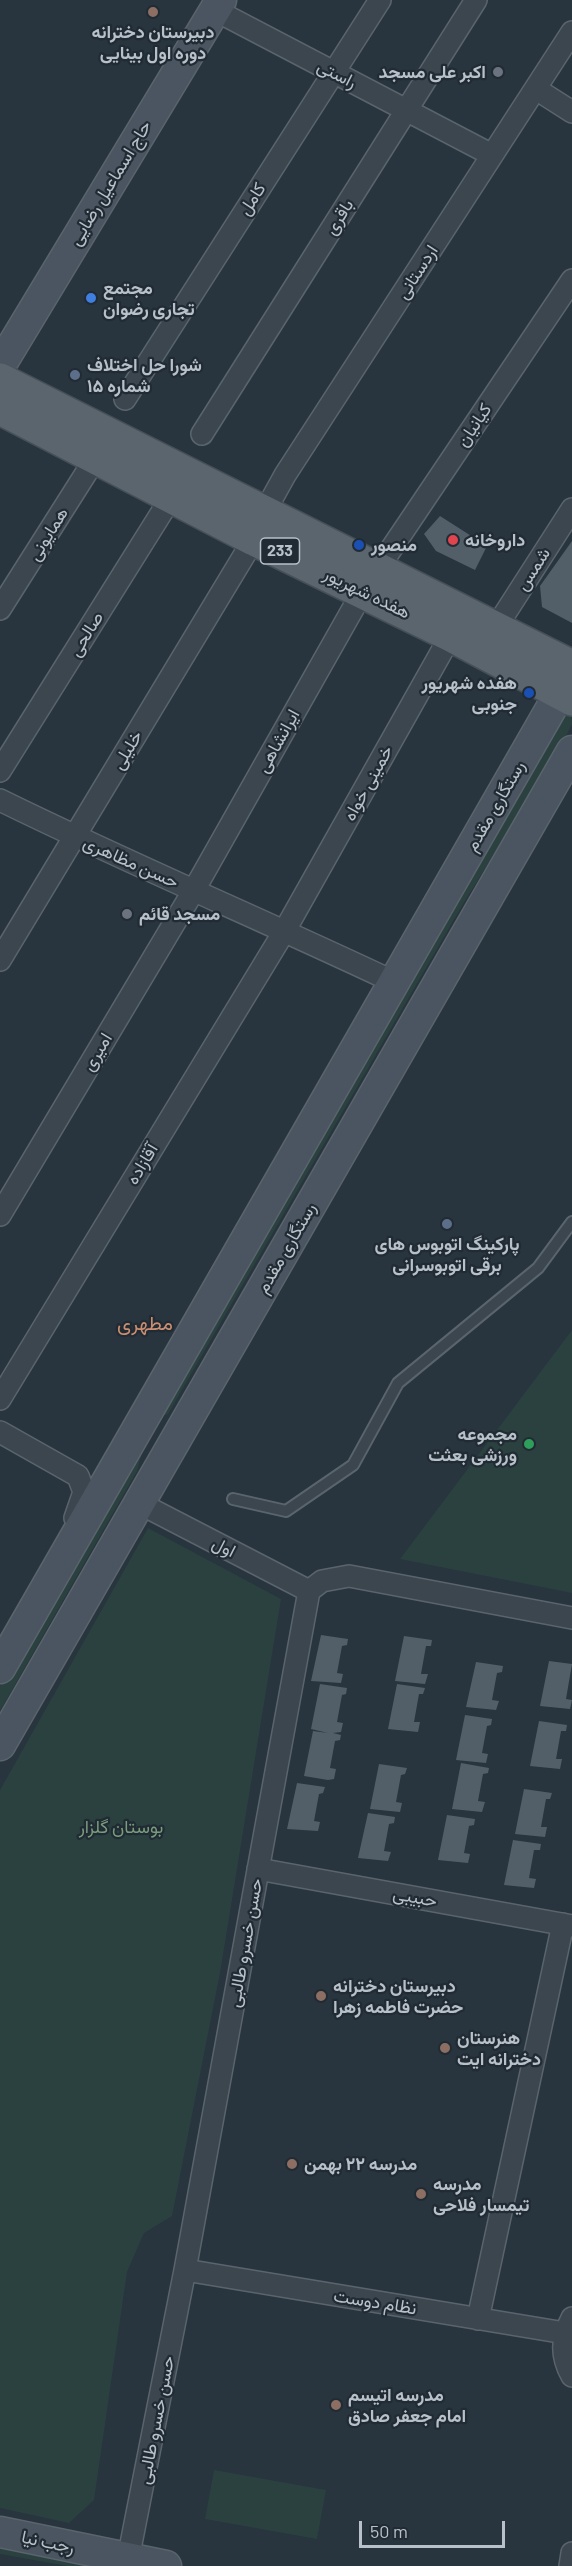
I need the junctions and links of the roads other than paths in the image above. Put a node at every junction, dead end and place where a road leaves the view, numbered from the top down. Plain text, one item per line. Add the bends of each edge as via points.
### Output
1 (380, 0) edge
2 (476, 0) edge
3 (218, 5) edge
4 (572, 32) edge
5 (334, 72) junction
6 (536, 88) junction
7 (406, 110) junction
8 (572, 112) edge
9 (492, 155) junction
10 (572, 280) edge
11 (0, 366) edge
12 (0, 380) edge
13 (125, 399) dead end
14 (0, 408) edge
15 (201, 434) dead end
16 (95, 459) junction
17 (172, 496) junction
18 (572, 509) edge
19 (259, 526) junction
20 (370, 580) junction
21 (0, 609) edge
22 (495, 629) junction
23 (451, 635) junction
24 (569, 683) edge
25 (572, 752) edge
26 (0, 771) edge
27 (0, 800) edge
28 (75, 837) junction
29 (194, 890) junction
30 (285, 930) junction
31 (0, 960) edge
32 (394, 982) junction
33 (0, 1215) edge
34 (572, 1222) edge
35 (0, 1399) edge
36 (0, 1432) edge
37 (134, 1435) junction
38 (168, 1453) junction
39 (232, 1499) dead end
40 (139, 1503) junction
41 (63, 1558) junction
42 (309, 1591) junction
43 (572, 1618) edge
44 (0, 1668) edge
45 (0, 1745) edge
46 (258, 1869) junction
47 (567, 1925) edge
48 (185, 2270) junction
49 (478, 2319) junction
50 (568, 2325) edge
51 (572, 2376) edge
52 (0, 2532) edge
53 (572, 2553) edge
54 (128, 2559) junction
55 (166, 2566) edge
56 (570, 2566) edge

1 - 5 street, کامل
2 - 7 street, باقری
3 - 5 street, راستی
3 - 11 main road, حاج اسماعیل رضایی
4 - 6 street, اردستانی
5 - 7 street, راستی
5 - 13 street, کامل
6 - 8 street
6 - 9 street, اردستانی
7 - 9 street, راستی
7 - 15 street, باقری
9 - 19 street, اردستانی via 285,475
10 - 20 street, کیانیان
12 - 19 main road, هفده شهریور / 233
14 - 16 main road, هفده شهریور / 233
16 - 17 main road, هفده شهریور / 233
16 - 21 street, همایونی
17 - 19 main road, هفده شهریور / 233
17 - 26 street, صالحی
18 - 22 street, شمس
19 - 20 main road, هفده شهریور / 233
19 - 28 street, خلیلی
20 - 22 main road, هفده شهریور / 233
20 - 23 main road, هفده شهریور / 233
20 - 29 street, ایرانشاهی
22 - 24 main road, هفده شهریور / 233
23 - 24 main road, هفده شهریور / 233
23 - 30 street, خمینی خواه
24 - 32 main road, رستگاری مقدم
25 - 38 main road, رستگاری مقدم
27 - 28 street, حسن مظاهری
28 - 29 street, حسن مظاهری
28 - 31 street, خلیلی
29 - 30 street, حسن مظاهری
29 - 33 street, امیری
30 - 32 street, حسن مظاهری
30 - 35 street, آقازاده
32 - 37 main road, رستگاری مقدم
34 - 39 lane via 538,1268 398,1383 353,1465 286,1511
36 - 41 street via 78,1476 82,1483 84,1492
37 - 38 main road
37 - 41 main road, رستگاری مقدم
38 - 40 main road, رستگاری مقدم
40 - 42 street, اول
40 - 45 main road, رستگاری مقدم
41 - 44 main road, رستگاری مقدم
42 - 43 street via 322,1581 349,1576
42 - 46 street, حسن خسرو طالبی
46 - 47 street, حبیبی
46 - 48 street, حسن خسرو طالبی
47 - 49 street
48 - 49 street, نظام دوست
48 - 54 street, حسن خسرو طالبی
49 - 50 street, نظام دوست
50 - 51 street via 563,2348
52 - 54 main road, رجب نیا
53 - 56 street
54 - 55 main road, رجب نیا

